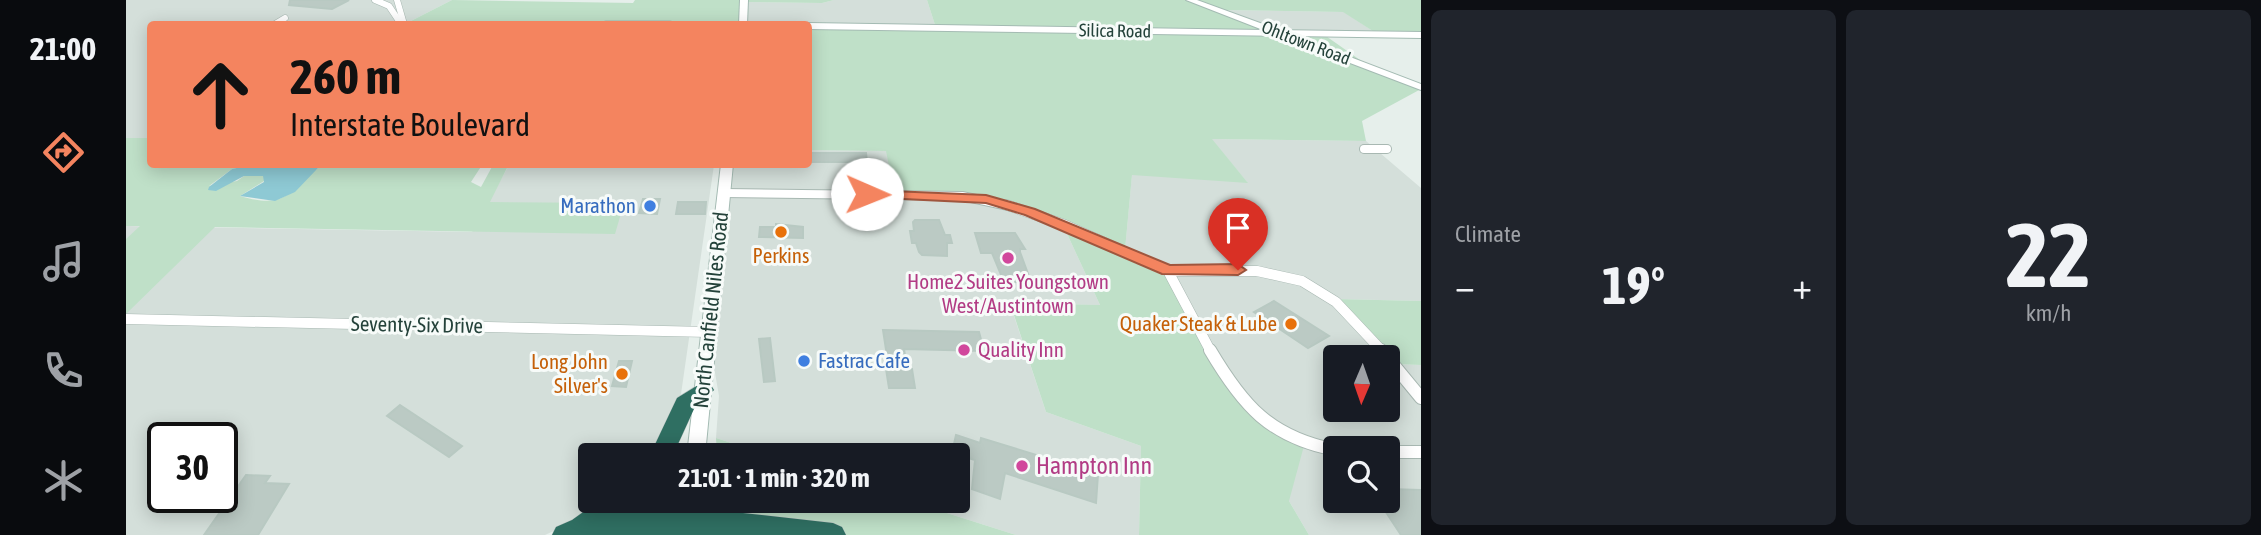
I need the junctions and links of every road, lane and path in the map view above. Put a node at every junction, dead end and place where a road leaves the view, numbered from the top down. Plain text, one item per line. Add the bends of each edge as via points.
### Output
1 (375, 0) edge
2 (397, 0) edge
3 (744, 0) edge
4 (1190, 0) edge
5 (285, 18) dead end
6 (280, 21) edge
7 (400, 21) edge
8 (401, 21) edge
9 (743, 21) edge
10 (812, 26) edge
11 (1279, 33) junction
12 (1421, 35) edge
13 (1421, 87) edge
14 (1364, 149) dead end
15 (1387, 149) dead end
16 (727, 168) edge
17 (724, 193) junction
18 (1168, 271) junction
19 (126, 319) edge
20 (708, 332) junction
21 (1377, 345) edge
22 (1400, 373) edge
23 (703, 390) junction
24 (1421, 398) edge
25 (668, 443) edge
26 (697, 443) edge
27 (1323, 446) edge
28 (1400, 452) edge
29 (1421, 452) edge
30 (601, 513) edge
31 (690, 530) edge
32 (573, 532) edge
33 (833, 535) edge

1 - 7 street via 389,6
2 - 8 street
3 - 9 street
4 - 11 street, Ohltown Road
5 - 6 street
10 - 11 street, Silica Road
11 - 12 street, Silica Road
11 - 13 street, Ohltown Road
14 - 15 street
16 - 17 street, North Canfield Niles Road
17 - 18 street via 986,199 1030,212
17 - 20 street, North Canfield Niles Road
18 - 21 street via 1260,270 1299,279 1342,305
18 - 27 street via 1183,305 1244,404 1270,426
19 - 20 street, Seventy-Six Drive
20 - 23 street, North Canfield Niles Road
22 - 24 street
23 - 25 highway via 685,404
23 - 26 street, North Canfield Niles Road
28 - 29 street
30 - 32 highway
31 - 32 highway via 630,524
31 - 33 highway via 743,525

